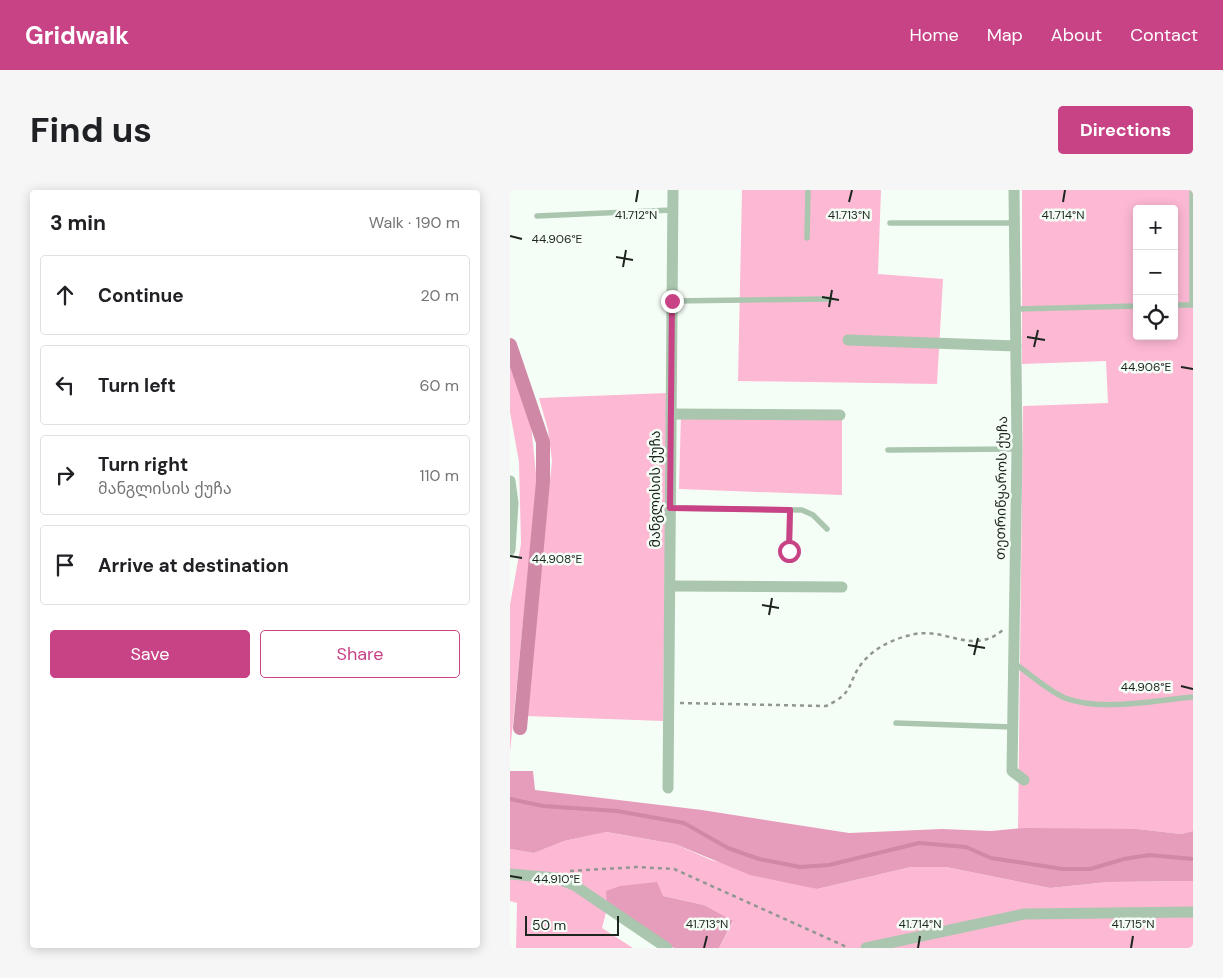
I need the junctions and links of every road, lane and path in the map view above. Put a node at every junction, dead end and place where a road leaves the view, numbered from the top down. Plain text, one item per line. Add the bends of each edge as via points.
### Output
1 (673, 190) edge
2 (808, 190) edge
3 (1014, 190) edge
4 (1192, 190) edge
5 (672, 210) junction
6 (537, 216) dead end
7 (890, 223) dead end
8 (1015, 223) junction
9 (807, 238) dead end
10 (830, 299) dead end
11 (672, 301) junction
12 (1178, 305) edge
13 (1193, 305) edge
14 (1133, 306) edge
15 (1016, 309) junction
16 (848, 340) dead end
17 (1016, 346) junction
18 (671, 414) junction
19 (840, 415) dead end
20 (888, 450) dead end
21 (1017, 450) junction
22 (510, 481) edge
23 (670, 508) junction
24 (790, 510) junction
25 (827, 528) dead end
26 (510, 549) edge
27 (789, 551) dead end
28 (670, 586) junction
29 (842, 587) dead end
30 (1014, 620) junction
31 (1014, 663) junction
32 (1193, 697) edge
33 (669, 703) junction
34 (896, 722) dead end
35 (1012, 727) junction
36 (1024, 780) dead end
37 (668, 788) dead end
38 (564, 871) dead end
39 (510, 874) edge
40 (1193, 912) edge
41 (667, 948) edge
42 (849, 948) edge
43 (866, 948) edge

1 - 5 street, მანგლისის ქუჩა
2 - 9 lane
3 - 8 street, თეთრიწყაროს ქუჩა
4 - 13 lane
5 - 6 lane
5 - 11 street, მანგლისის ქუჩა
7 - 8 lane
8 - 15 street, თეთრიწყაროს ქუჩა
10 - 11 lane
11 - 18 street, მანგლისის ქუჩა
12 - 13 lane
14 - 15 lane
15 - 17 street, თეთრიწყაროს ქუჩა
16 - 17 street
17 - 21 street, თეთრიწყაროს ქუჩა
18 - 19 street
18 - 23 street, მანგლისის ქუჩა
20 - 21 lane
21 - 30 street, თეთრიწყაროს ქუჩა
22 - 26 street via 513,503
23 - 24 lane
23 - 28 street, მანგლისის ქუჩა
24 - 25 lane via 802,510 813,515
24 - 27 lane
28 - 29 street
28 - 33 street, მანგლისის ქუჩა
30 - 31 street, თეთრიწყაროს ქუჩა
30 - 33 path via 995,637 981,642 917,633 876,649 861,664 843,698 826,706
31 - 32 lane via 1066,698 1130,704
31 - 35 street, თეთრიწყაროს ქუჩა
33 - 37 street, მანგლისის ქუჩა
34 - 35 lane
35 - 36 street, თეთრიწყაროს ქუჩა via 1012,771
38 - 42 path via 674,869
39 - 41 street via 556,878 574,885
40 - 43 street via 1024,914

